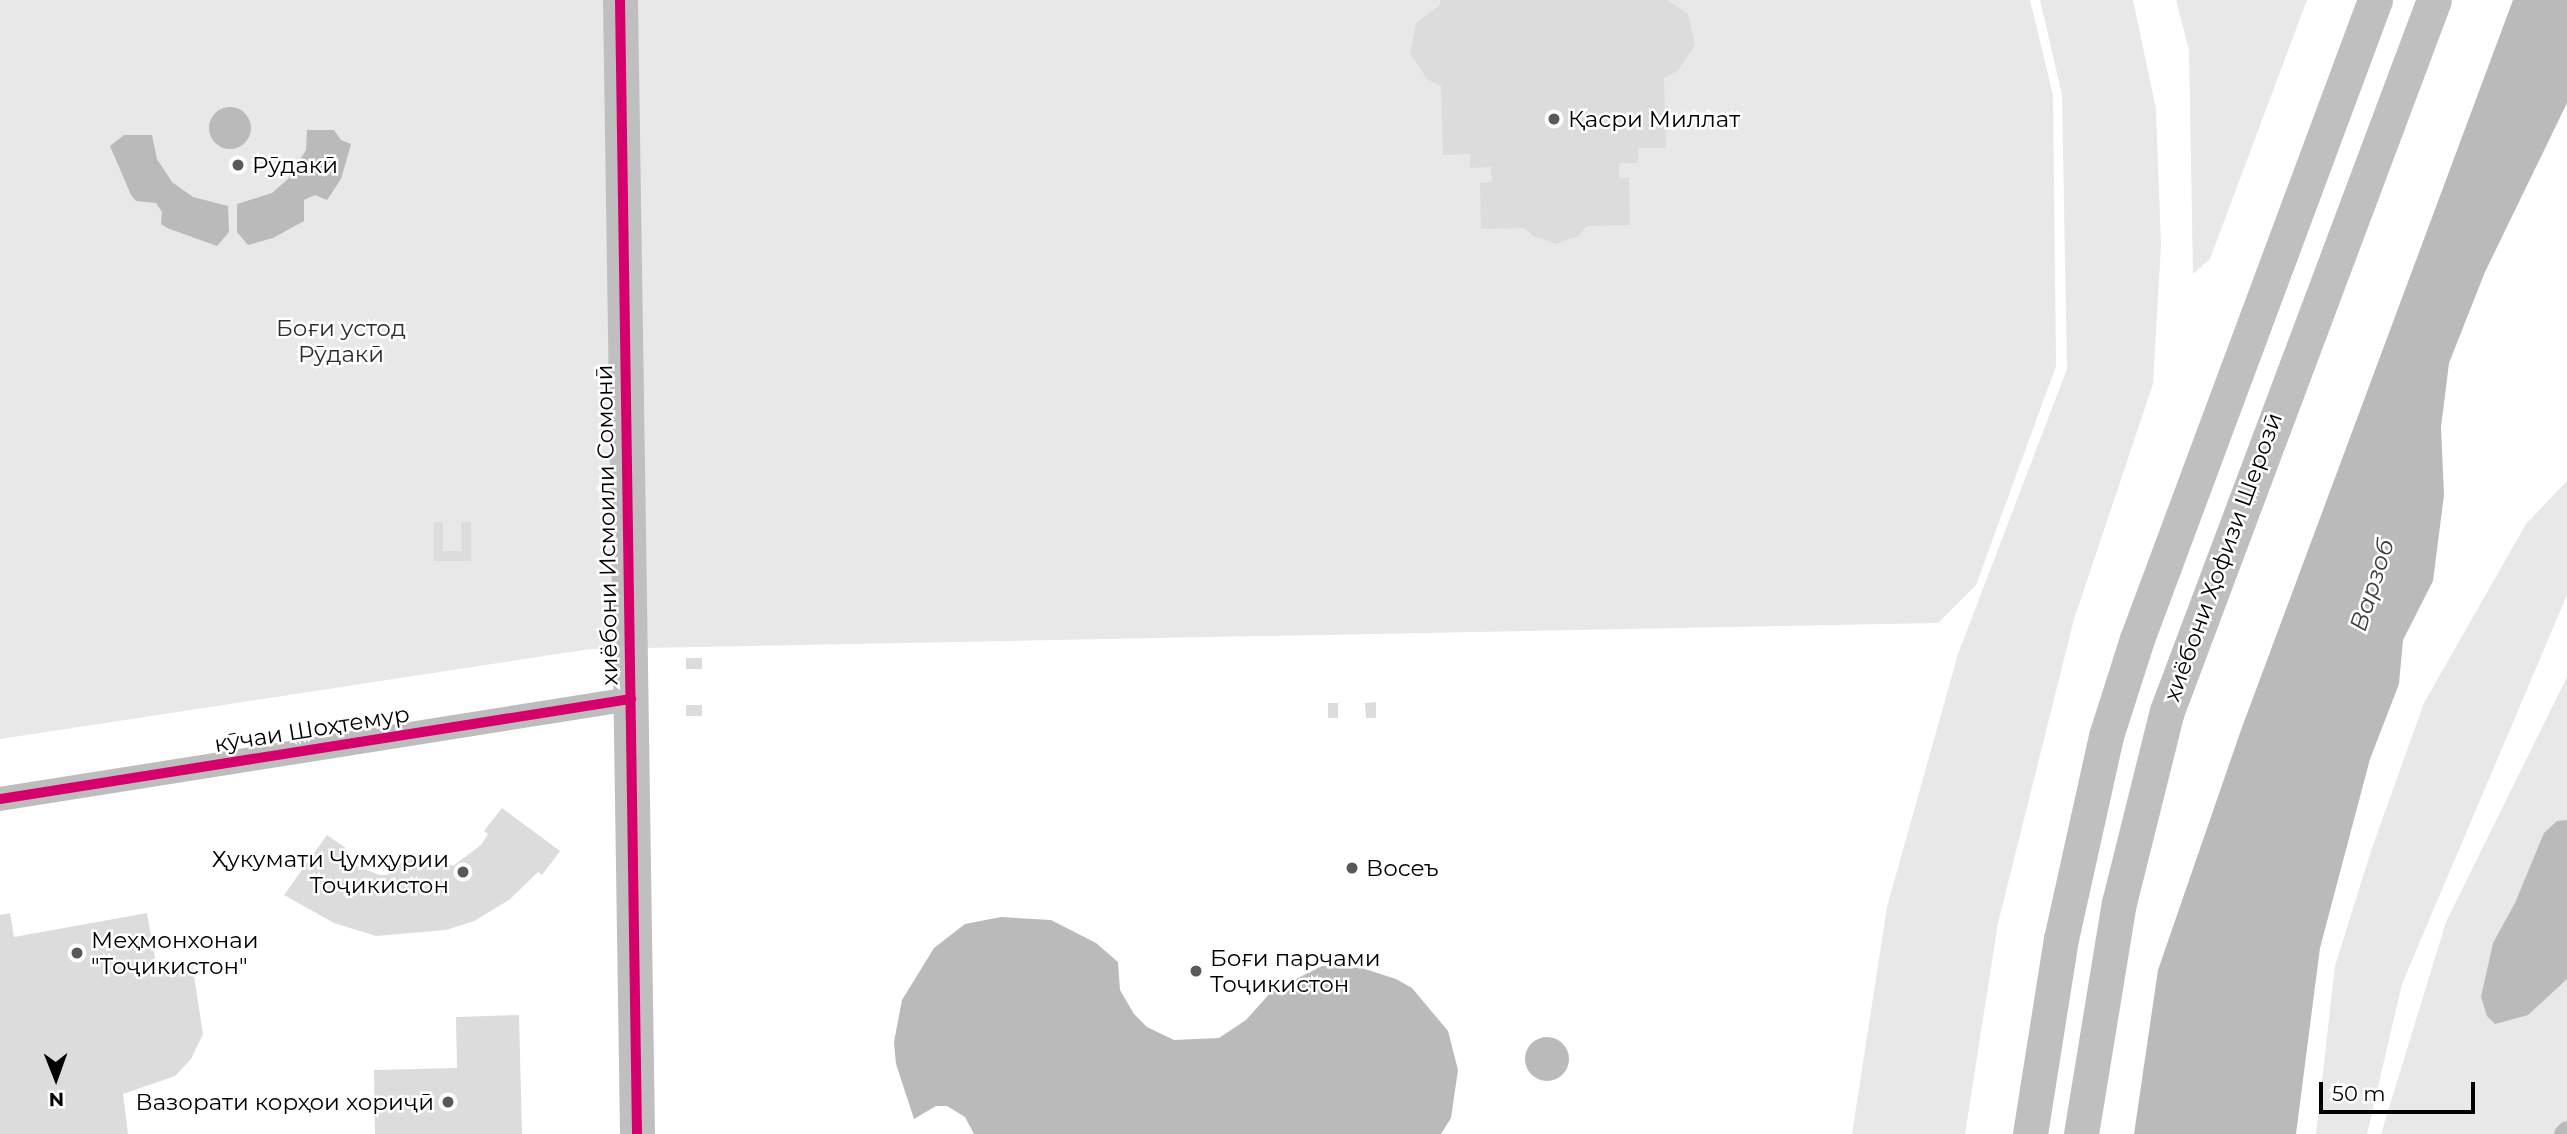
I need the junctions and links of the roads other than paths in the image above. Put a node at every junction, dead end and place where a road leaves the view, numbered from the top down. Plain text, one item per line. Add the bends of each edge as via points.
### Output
1 (620, 0) edge
2 (2375, 0) edge
3 (2430, 10) edge
4 (631, 699) junction
5 (0, 799) edge
6 (637, 1134) edge
7 (2030, 1134) edge
8 (2081, 1134) edge

1 - 4 main road, хиёбони Исмоили Сомонӣ
2 - 3 main road
2 - 7 main road via 2137,639 2106,736 2061,939
3 - 8 main road, хиёбони Ҳофизи Шерозӣ via 2167,711 2119,903
4 - 5 street, кӯчаи Шоҳтемур
4 - 6 main road, хиёбони Исмоили Сомонӣ

